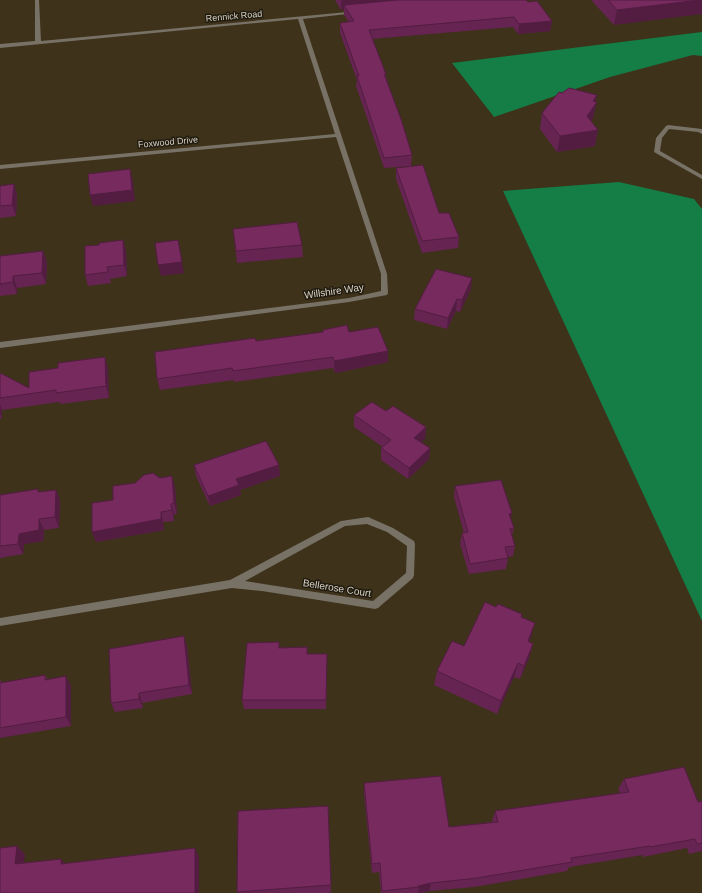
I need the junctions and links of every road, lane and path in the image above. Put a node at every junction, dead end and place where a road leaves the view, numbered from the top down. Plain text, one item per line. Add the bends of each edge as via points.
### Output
1 (38, 0) edge
2 (361, 11) edge
3 (300, 18) junction
4 (38, 42) junction
5 (0, 46) edge
6 (702, 132) edge
7 (338, 135) junction
8 (0, 166) edge
9 (702, 177) edge
10 (0, 344) edge
11 (232, 584) junction
12 (0, 622) edge

1 - 4 street
2 - 3 street, Rennick Road
3 - 4 street, Rennick Road
3 - 7 street, Willshire Way
4 - 5 street, Rennick Road
6 - 9 street via 668,127 659,138 657,152
7 - 8 street, Foxwood Drive
7 - 10 street, Willshire Way via 384,274 385,293 333,302
11 - 11 street, Bellerose Court via 375,605 410,576 411,544 368,520 344,523
11 - 12 street, Bellerose Court

